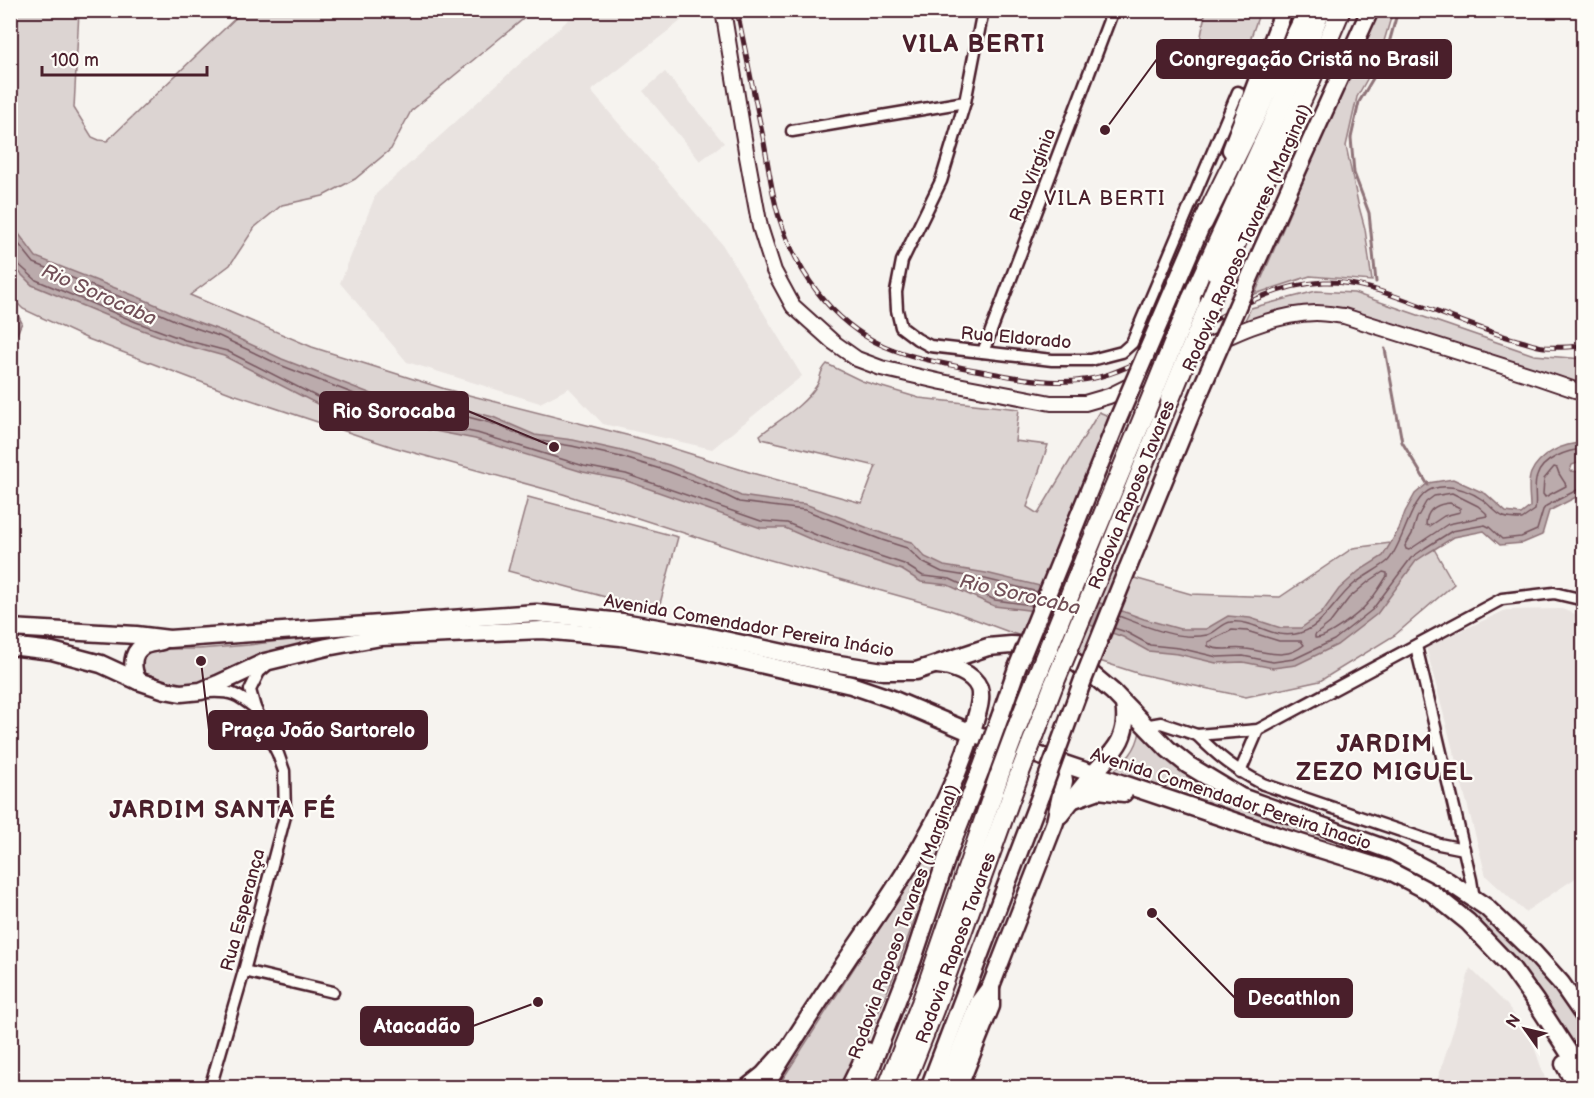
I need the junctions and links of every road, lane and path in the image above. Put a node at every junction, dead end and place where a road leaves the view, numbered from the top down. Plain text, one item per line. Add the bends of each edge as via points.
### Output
1 (723, 10) edge
2 (983, 10) edge
3 (1113, 10) edge
4 (1284, 10) edge
5 (1308, 10) edge
6 (1321, 10) edge
7 (1341, 10) edge
8 (1370, 10) edge
9 (1238, 92) dead end
10 (965, 102) junction
11 (792, 130) dead end
12 (1203, 223) junction
13 (983, 352) junction
14 (1584, 393) edge
15 (1584, 600) edge
16 (10, 628) edge
17 (169, 639) junction
18 (10, 646) edge
19 (1416, 646) junction
20 (285, 657) junction
21 (935, 665) junction
22 (138, 681) junction
23 (190, 692) junction
24 (1124, 704) junction
25 (255, 708) junction
26 (978, 710) junction
27 (934, 717) junction
28 (1144, 726) junction
29 (1258, 730) junction
30 (972, 733) junction
31 (1197, 735) junction
32 (1057, 762) junction
33 (960, 766) junction
34 (1240, 772) junction
35 (1093, 774) junction
36 (1155, 795) junction
37 (1073, 799) junction
38 (1055, 822) junction
39 (1464, 849) junction
40 (1474, 899) junction
41 (913, 959) junction
42 (1510, 966) junction
43 (244, 970) junction
44 (991, 986) junction
45 (333, 992) dead end
46 (1584, 1016) edge
47 (800, 1029) junction
48 (791, 1046) junction
49 (1584, 1076) edge
50 (214, 1087) edge
51 (742, 1088) edge
52 (764, 1088) edge
53 (770, 1088) edge
54 (849, 1088) edge
55 (863, 1088) edge
56 (887, 1088) edge
57 (903, 1088) edge
58 (929, 1088) edge
59 (945, 1088) edge
60 (958, 1088) edge
61 (1577, 1088) edge

1 - 14 main road via 760,227 774,271 793,306 857,359 942,382 1050,403 1085,403 1109,396 1249,328 1316,313 1344,316
2 - 10 street, Rua Eldorado
3 - 13 street, Rua Virgínia
4 - 12 highway
5 - 12 highway
6 - 56 highway, Rodovia Raposo Tavares, bridge via 1191,300 1036,676 921,1003
7 - 57 highway, Rodovia Raposo Tavares, bridge via 1218,282 1054,684
8 - 58 highway, Rodovia Raposo Tavares (Marginal), bridge via 1202,387 1127,570
9 - 13 street, Rua Eldorado via 1132,343 1122,352 1091,360
10 - 11 street
10 - 13 street, Rua Eldorado via 941,181 902,261 897,310 901,327 930,346
12 - 41 highway, Rodovia Raposo Tavares (Marginal), bridge via 1017,668
15 - 19 street via 1554,593 1502,599
16 - 17 highway, Avenida Comendador Pereira Inácio
17 - 21 highway, Avenida Comendador Pereira Inácio via 536,613 706,636 883,671 916,671
17 - 22 highway via 143,646 136,653 133,666
18 - 22 highway, Avenida Comendador Pereira Inácio via 52,651 101,664
19 - 29 street
19 - 39 street
20 - 23 highway, Avenida Comendador Pereira Inácio
20 - 25 street, Rua Esperança via 259,672 250,690
20 - 27 highway, Avenida Comendador Pereira Inácio via 381,637 542,630 610,636 699,650 851,685
21 - 24 highway, Avenida Comendador Pereira Inácio via 988,647 1035,646 1063,653
21 - 26 highway via 973,679 979,687
22 - 23 highway, Avenida Comendador Pereira Inácio via 165,690
23 - 25 street via 228,692
24 - 28 highway, Avenida Comendador Pereira Inácio
24 - 35 highway via 1125,730 1111,756
25 - 43 street, Rua Esperança via 284,771 285,816
26 - 27 highway via 963,717
26 - 30 highway
27 - 30 highway, Avenida Comendador Pereira Inácio
27 - 33 highway via 955,738
28 - 31 street via 1161,723
28 - 40 highway, Avenida Comendador Pereira Inácio via 1188,765 1241,797 1392,851
29 - 31 street
29 - 34 street
30 - 32 highway, Avenida Comendador Pereira Inacio
30 - 33 highway
31 - 34 street
32 - 35 highway, Avenida Comendador Pereira Inacio
32 - 38 highway via 1064,781
33 - 47 highway via 905,876
34 - 39 street via 1263,784
35 - 36 highway, Avenida Comendador Pereira Inacio
35 - 37 highway
36 - 37 highway via 1140,798 1099,790
36 - 42 highway, Avenida Comendador Pereira Inacio via 1388,870 1432,893 1468,922
37 - 38 highway
38 - 44 highway
39 - 40 street
40 - 46 highway, Avenida Comendador Pereira Inácio via 1534,953
41 - 54 highway
41 - 55 highway, Rodovia Raposo Tavares (Marginal)
42 - 49 highway
42 - 61 highway
43 - 45 street
43 - 50 street, Rua Esperança
44 - 59 highway via 979,1002
44 - 60 highway via 991,1006
47 - 48 highway
47 - 51 street via 761,1073
48 - 52 highway
48 - 53 highway

